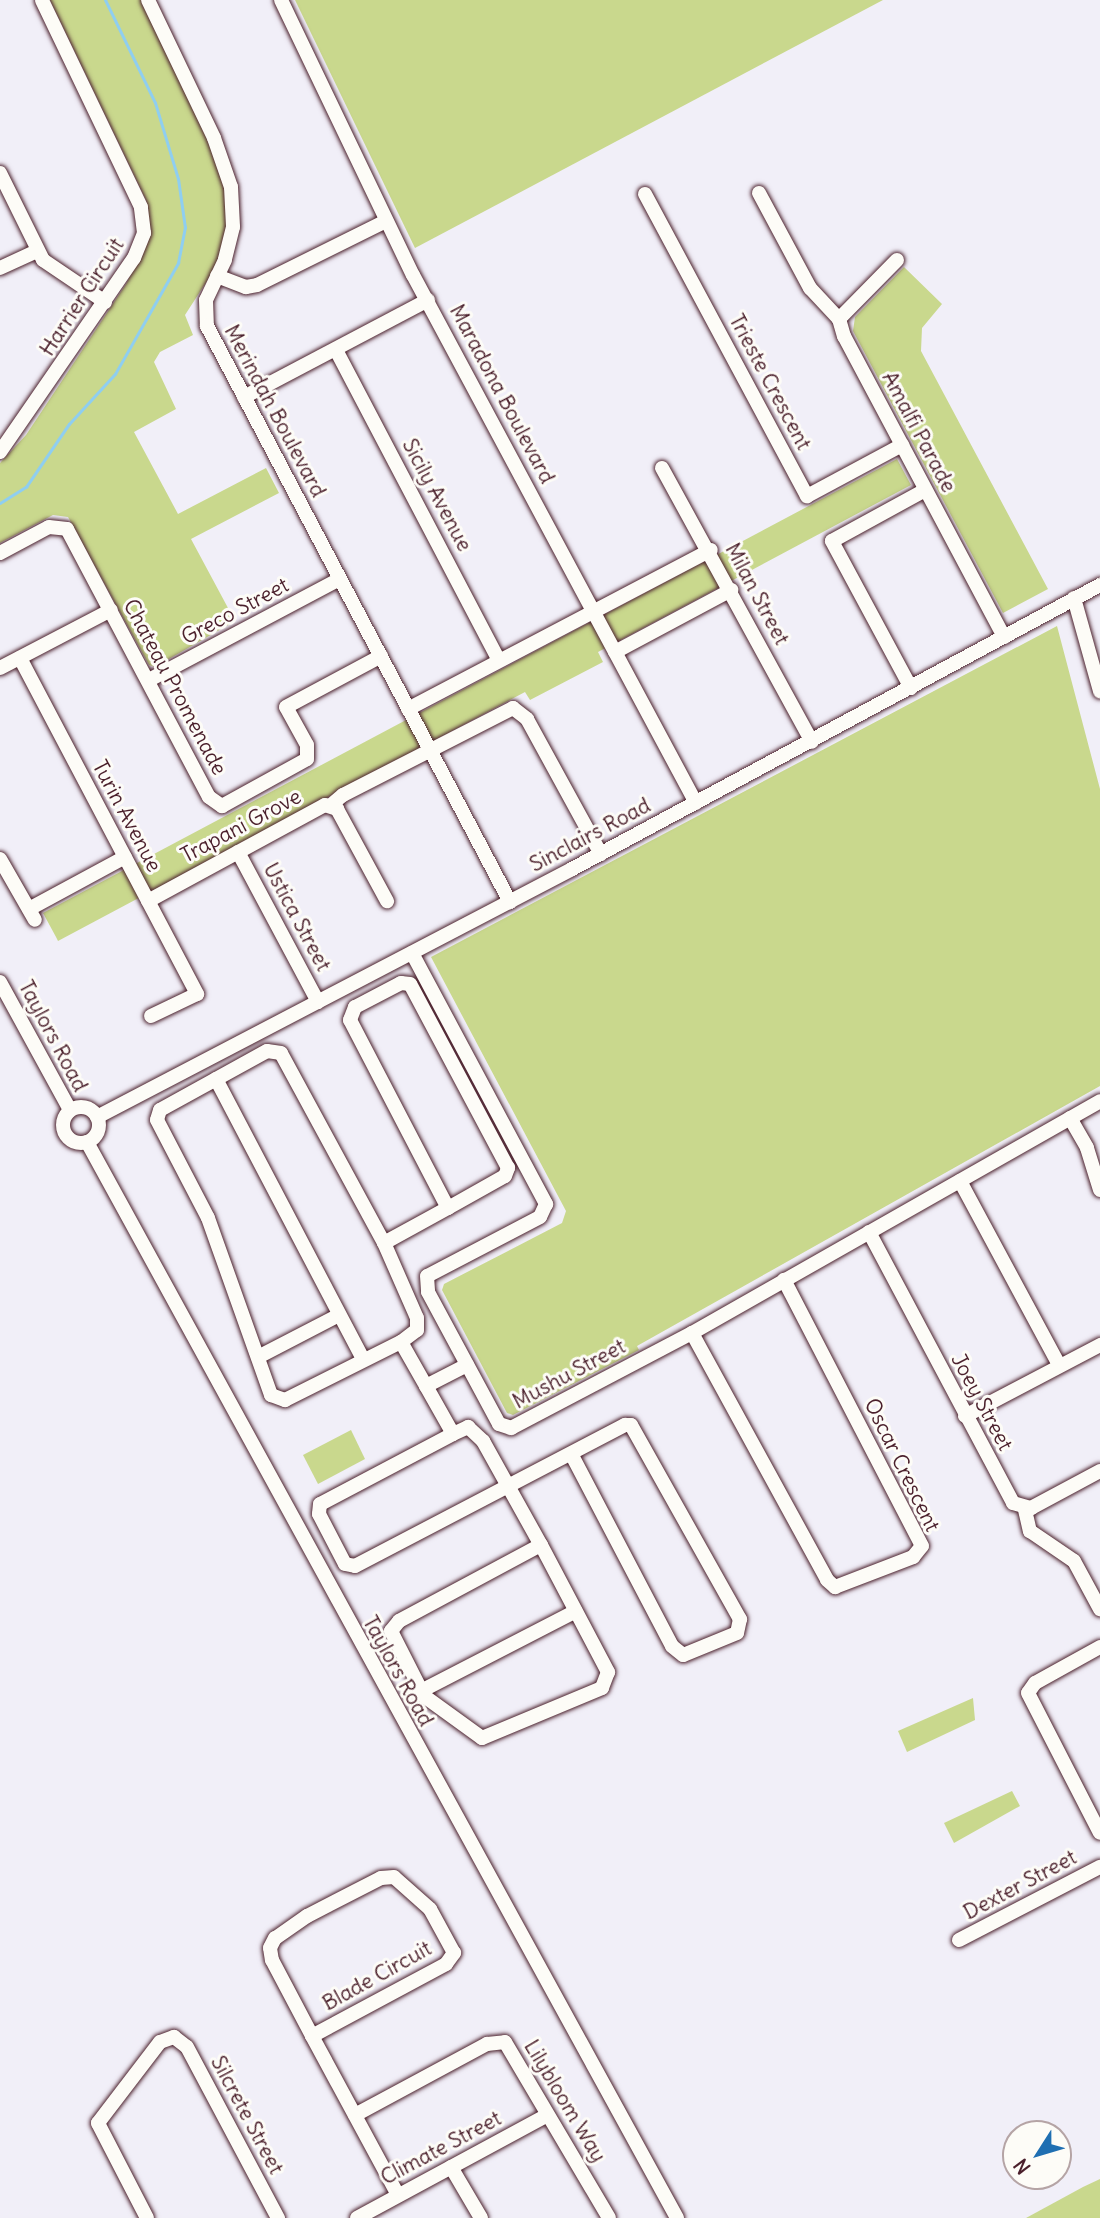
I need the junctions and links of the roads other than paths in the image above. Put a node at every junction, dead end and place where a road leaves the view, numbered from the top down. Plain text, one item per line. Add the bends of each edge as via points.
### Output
1 (42, 0) edge
2 (148, 0) edge
3 (281, 0) edge
4 (0, 173) edge
5 (759, 193) dead end
6 (645, 194) dead end
7 (386, 221) junction
8 (37, 251) junction
9 (897, 260) dead end
10 (0, 268) edge
11 (217, 276) junction
12 (428, 300) junction
13 (105, 302) junction
14 (839, 318) junction
15 (336, 350) junction
16 (244, 397) junction
17 (902, 445) junction
18 (0, 452) edge
19 (662, 468) dead end
20 (925, 490) junction
21 (711, 550) junction
22 (0, 553) edge
23 (340, 579) junction
24 (1100, 585) edge
25 (731, 590) junction
26 (1074, 598) junction
27 (111, 610) junction
28 (593, 611) junction
29 (1004, 636) junction
30 (615, 652) junction
31 (381, 656) junction
32 (20, 657) junction
33 (499, 660) junction
34 (0, 668) edge
35 (149, 680) junction
36 (911, 688) junction
37 (1100, 691) edge
38 (408, 709) junction
39 (812, 741) junction
40 (429, 750) junction
41 (696, 803) junction
42 (331, 805) junction
43 (238, 852) junction
44 (601, 854) junction
45 (125, 857) junction
46 (0, 859) edge
47 (148, 901) junction
48 (387, 901) dead end
49 (510, 902) junction
50 (412, 953) junction
51 (0, 982) edge
52 (318, 1002) junction
53 (151, 1016) dead end
54 (216, 1079) junction
55 (1100, 1101) edge
56 (70, 1110) junction
57 (97, 1116) junction
58 (1070, 1118) junction
59 (87, 1142) junction
60 (960, 1181) junction
61 (1100, 1191) edge
62 (448, 1208) junction
63 (869, 1232) junction
64 (384, 1243) junction
65 (784, 1280) junction
66 (339, 1315) junction
67 (692, 1333) junction
68 (401, 1342) junction
69 (1100, 1345) edge
70 (258, 1357) junction
71 (363, 1359) junction
72 (467, 1365) junction
73 (1059, 1365) junction
74 (426, 1386) junction
75 (965, 1416) junction
76 (453, 1434) junction
77 (571, 1454) junction
78 (1100, 1471) edge
79 (508, 1486) junction
80 (1025, 1510) junction
81 (541, 1545) junction
82 (1100, 1609) edge
83 (576, 1611) junction
84 (1100, 1647) edge
85 (421, 1691) junction
86 (1100, 1833) edge
87 (1100, 1867) edge
88 (959, 1940) dead end
89 (312, 2036) junction
90 (355, 2115) junction
91 (546, 2116) junction
92 (452, 2167) junction
93 (398, 2195) junction
94 (359, 2217) edge
95 (148, 2218) edge
96 (278, 2218) edge
97 (481, 2218) edge
98 (610, 2218) edge
99 (677, 2218) edge

1 - 13 street, Harrier Circuit via 144,219 141,246
2 - 11 street, Merindah Boulevard via 214,138 231,187 233,227
3 - 7 street, Maradona Boulevard
4 - 8 street
5 - 14 street, Amalfi Parade via 810,288
6 - 17 street, Trieste Crescent via 807,496
7 - 11 street via 257,285 246,287
7 - 12 street, Maradona Boulevard
8 - 10 street
8 - 13 street via 49,266
9 - 14 street
11 - 16 street, Merindah Boulevard via 204,316
12 - 15 street
12 - 28 street, Maradona Boulevard
13 - 18 street, Harrier Circuit
14 - 17 street, Amalfi Parade
15 - 16 street
15 - 33 street, Sicily Avenue
16 - 23 street, Merindah Boulevard
17 - 20 street, Amalfi Parade
19 - 21 street, Milan Street
20 - 29 street, Amalfi Parade
20 - 36 street via 832,541
21 - 25 street, Milan Street
21 - 28 street
22 - 27 street, Chateau Promenade via 49,527 63,526
23 - 31 street, Merindah Boulevard
23 - 35 street, Greco Street
24 - 26 street, Sinclairs Road
25 - 30 street
25 - 39 street, Milan Street
26 - 29 street, Sinclairs Road
26 - 37 street
27 - 32 street
27 - 35 street, Chateau Promenade
28 - 30 street, Maradona Boulevard
28 - 33 street
29 - 36 street, Sinclairs Road
30 - 41 street, Maradona Boulevard
31 - 35 street, Chateau Promenade via 286,707 307,745 307,759 222,806 209,797
31 - 38 street, Merindah Boulevard
32 - 34 street
32 - 45 street, Turin Avenue
33 - 38 street
36 - 39 street, Sinclairs Road
38 - 40 street, Merindah Boulevard
39 - 41 street, Sinclairs Road
40 - 42 street
40 - 44 street via 513,708 520,709
40 - 49 street, Merindah Boulevard
41 - 44 street, Sinclairs Road
42 - 43 street, Trapani Grove
42 - 48 street, Trapani Grove
43 - 47 street, Trapani Grove
43 - 52 street, Ustica Street
44 - 49 street, Sinclairs Road
45 - 46 street via 32,914
45 - 47 street, Turin Avenue
47 - 53 street, Turin Avenue via 197,994
49 - 50 street, Sinclairs Road
50 - 52 street, Sinclairs Road
50 - 72 street, Mushu Street via 546,1204 540,1217 427,1276 428,1292
51 - 56 street, Taylors Road
52 - 57 street, Sinclairs Road
54 - 64 street via 267,1051 281,1052
54 - 66 street
54 - 70 street via 164,1107 157,1120 205,1211
55 - 58 street, Mushu Street
56 - 57 street via 83,1107
56 - 59 street via 63,1121 64,1132 76,1142
57 - 59 street via 96,1134
58 - 60 street, Mushu Street
58 - 61 street via 1087,1148
59 - 99 street, Taylors Road
60 - 63 street, Mushu Street
60 - 73 street
62 - 62 street via 505,1177 508,1168 410,984 401,983 355,1007 350,1020
62 - 64 street
63 - 65 street, Mushu Street
63 - 75 street, Joey Street
64 - 68 street via 418,1324
65 - 67 street, Mushu Street
65 - 67 street, Oscar Crescent via 922,1545 913,1557 835,1587 827,1580
66 - 70 street
66 - 71 street
67 - 72 street, Mushu Street via 511,1428 499,1424
68 - 71 street
68 - 74 street
69 - 73 street
70 - 71 street via 268,1390 279,1401
72 - 74 street
73 - 75 street
74 - 76 street
75 - 80 street, Joey Street via 1013,1503
76 - 79 street via 468,1427 476,1430
76 - 79 street via 320,1503 319,1514 345,1564 355,1566
77 - 77 street via 625,1425 638,1431 740,1619 737,1633 682,1654 672,1646
77 - 79 street
78 - 80 street
79 - 81 street
80 - 82 street, Joey Street via 1030,1531 1074,1561
81 - 83 street
81 - 85 street via 399,1621 391,1631
83 - 85 street
83 - 85 street via 608,1672 602,1688 482,1738
84 - 86 street via 1035,1683 1028,1693
87 - 88 street, Dexter Street
89 - 89 street, Blade Circuit via 270,1948 275,1938 381,1878 394,1877 430,1909 454,1953 446,1964
89 - 90 street, Blade Circuit
90 - 91 street, Lilybloom Way via 498,2040 511,2049
90 - 93 street, Blade Circuit
91 - 92 street, Climate Street
91 - 98 street, Lilybloom Way
92 - 93 street, Climate Street
92 - 97 street
93 - 94 street, Climate Street
95 - 96 street, Silcrete Street via 99,2123 160,2042 174,2037 187,2047

